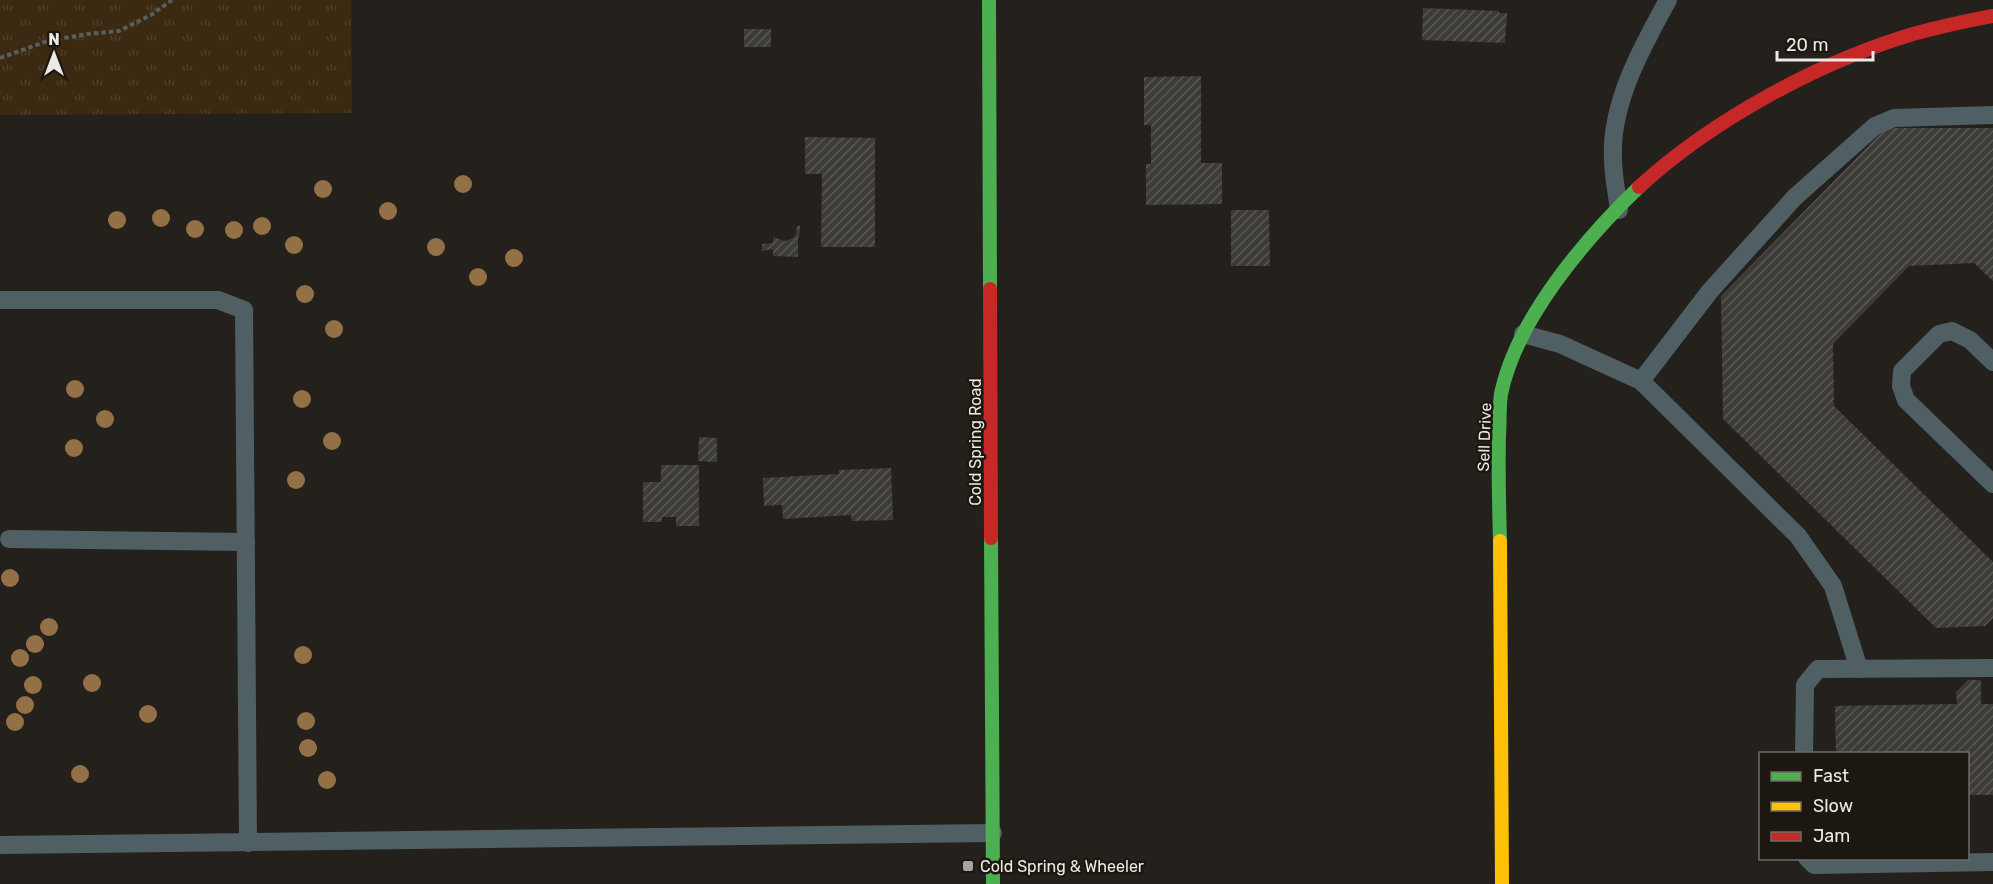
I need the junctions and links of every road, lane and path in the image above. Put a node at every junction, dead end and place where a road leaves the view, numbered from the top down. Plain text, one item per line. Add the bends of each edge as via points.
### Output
1 (172, 0) edge
2 (989, 0) edge
3 (1668, 0) edge
4 (1993, 16) edge
5 (0, 58) edge
6 (1993, 115) edge
7 (1618, 210) junction
8 (0, 300) edge
9 (1523, 334) junction
10 (1993, 362) edge
11 (1641, 381) junction
12 (1993, 484) edge
13 (9, 539) dead end
14 (246, 542) junction
15 (1993, 668) edge
16 (1859, 669) junction
17 (1804, 752) edge
18 (993, 833) junction
19 (248, 843) junction
20 (0, 845) edge
21 (1809, 860) edge
22 (1993, 862) edge
23 (993, 884) edge
24 (1502, 884) edge

1 - 5 path via 119,31 48,41
2 - 18 street, Cold Spring Road
3 - 7 lane via 1641,50 1617,113 1612,158
4 - 7 street, Sell Drive via 1889,42 1763,99 1701,138 1646,181
6 - 11 lane via 1894,117 1875,126 1795,197 1710,291
7 - 9 street, Sell Drive via 1566,268
8 - 14 lane via 218,300 244,310
9 - 11 lane via 1560,344
9 - 24 street, Sell Drive via 1501,397 1499,442
10 - 12 lane via 1970,339 1952,330 1939,334 1902,371 1900,386 1906,400
11 - 16 lane via 1798,536 1833,586
13 - 14 lane
14 - 19 lane
15 - 16 lane
16 - 17 lane via 1818,669 1805,685
18 - 19 lane
18 - 23 street, Cold Spring Road
19 - 20 lane
21 - 22 lane via 1814,865

